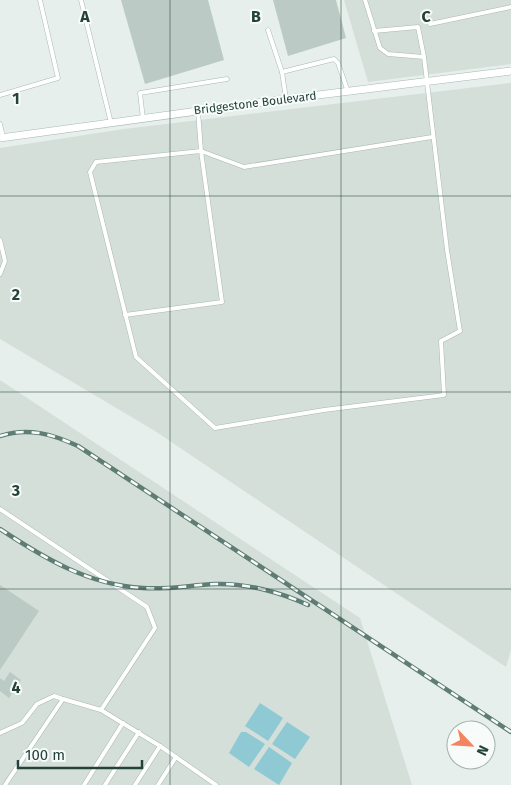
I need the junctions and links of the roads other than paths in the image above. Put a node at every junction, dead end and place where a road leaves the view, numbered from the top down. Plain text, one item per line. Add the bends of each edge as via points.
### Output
1 (40, 0) edge
2 (81, 0) edge
3 (366, 0) edge
4 (511, 7) edge
5 (430, 24) dead end
6 (268, 30) dead end
7 (374, 31) junction
8 (424, 57) junction
9 (282, 72) junction
10 (511, 72) edge
11 (227, 79) dead end
12 (426, 83) junction
13 (348, 92) junction
14 (0, 95) edge
15 (286, 99) junction
16 (198, 111) junction
17 (143, 118) junction
18 (111, 123) junction
19 (0, 124) edge
20 (432, 137) junction
21 (2, 138) edge
22 (200, 151) junction
23 (0, 240) edge
24 (0, 274) edge
25 (125, 315) junction
26 (0, 509) edge
27 (63, 699) junction
28 (101, 710) junction
29 (123, 723) junction
30 (139, 732) junction
31 (0, 734) edge
32 (160, 746) junction
33 (176, 757) junction
34 (5, 785) edge
35 (84, 785) edge
36 (105, 785) edge
37 (135, 785) edge
38 (158, 785) edge
39 (216, 785) edge

1 - 14 lane via 58,78
2 - 18 lane
3 - 7 lane
4 - 5 lane
6 - 9 lane
7 - 8 lane via 380,48 388,54
7 - 8 lane via 418,26
8 - 12 lane
9 - 13 lane via 334,59
9 - 15 lane
10 - 12 street, Bridgestone Boulevard
11 - 17 lane via 140,93
12 - 13 street, Bridgestone Boulevard
12 - 20 lane
13 - 15 street, Bridgestone Boulevard
15 - 16 street, Bridgestone Boulevard
16 - 17 street, Bridgestone Boulevard
16 - 22 lane
17 - 18 street, Bridgestone Boulevard
18 - 21 street, Bridgestone Boulevard
19 - 21 lane
20 - 22 lane via 244,167
20 - 25 lane via 460,331 441,341 444,395 215,428 136,357
22 - 25 lane via 222,302
22 - 25 lane via 96,162 90,172
23 - 24 lane via 5,260
26 - 28 lane via 147,607 155,628
27 - 28 lane
27 - 31 lane via 54,696 38,704 22,723
27 - 34 lane
28 - 29 lane
29 - 30 lane
29 - 35 lane
30 - 32 lane
30 - 36 lane
32 - 33 lane
32 - 37 lane
33 - 38 lane
33 - 39 lane

